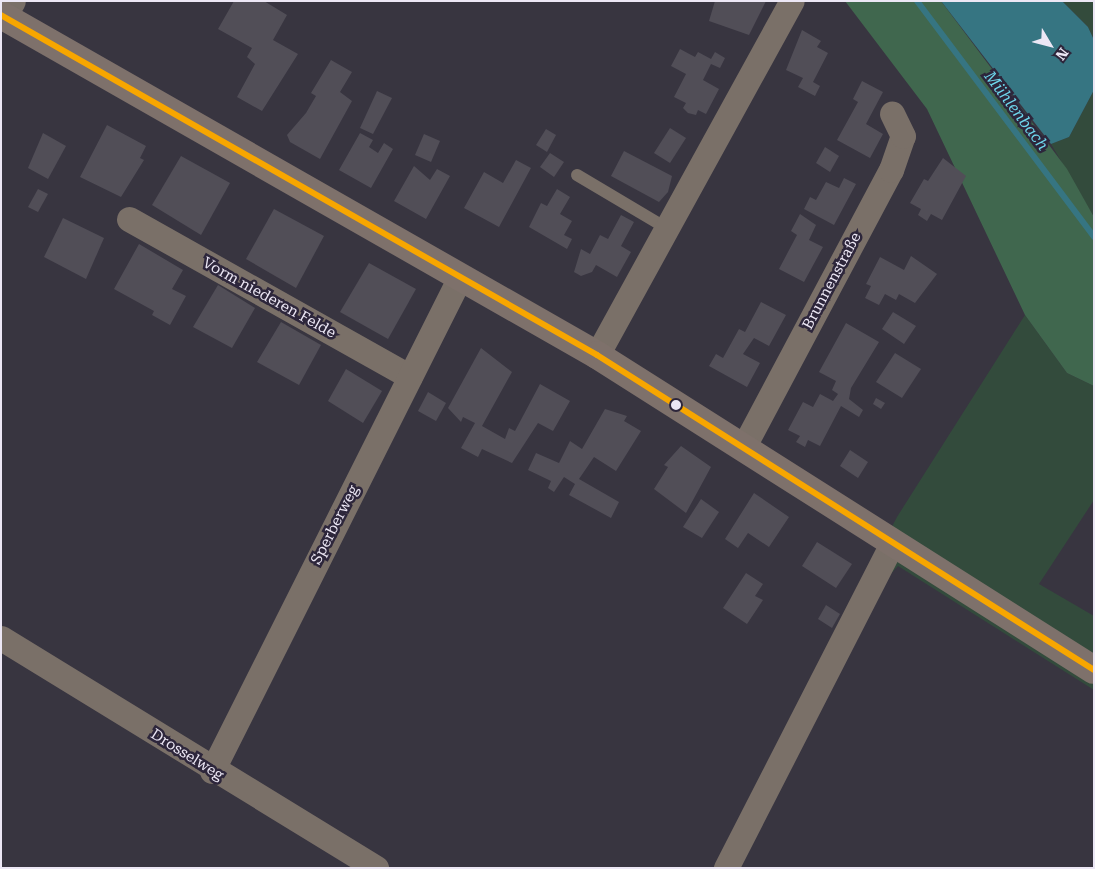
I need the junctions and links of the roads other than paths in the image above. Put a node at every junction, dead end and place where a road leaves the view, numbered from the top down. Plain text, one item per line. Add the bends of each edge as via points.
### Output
1 (792, 1) edge
2 (6, 11) edge
3 (892, 113) dead end
4 (577, 175) dead end
5 (128, 219) dead end
6 (668, 229) junction
7 (459, 279) junction
8 (597, 355) junction
9 (410, 377) junction
10 (744, 446) junction
11 (892, 544) junction
12 (1, 638) edge
13 (1094, 670) edge
14 (212, 771) junction
15 (376, 868) edge
16 (726, 868) edge

1 - 6 street
2 - 7 main road
3 - 10 street, Brunnenstraße via 902,136 891,170
4 - 6 lane
5 - 9 street, Vorm niederen Felde
6 - 8 street
7 - 8 main road
7 - 9 street, Sperberweg
8 - 10 main road
9 - 14 street, Sperberweg
10 - 11 main road
11 - 13 main road
11 - 16 street
12 - 14 street, Drosselweg
14 - 15 street, Drosselweg

